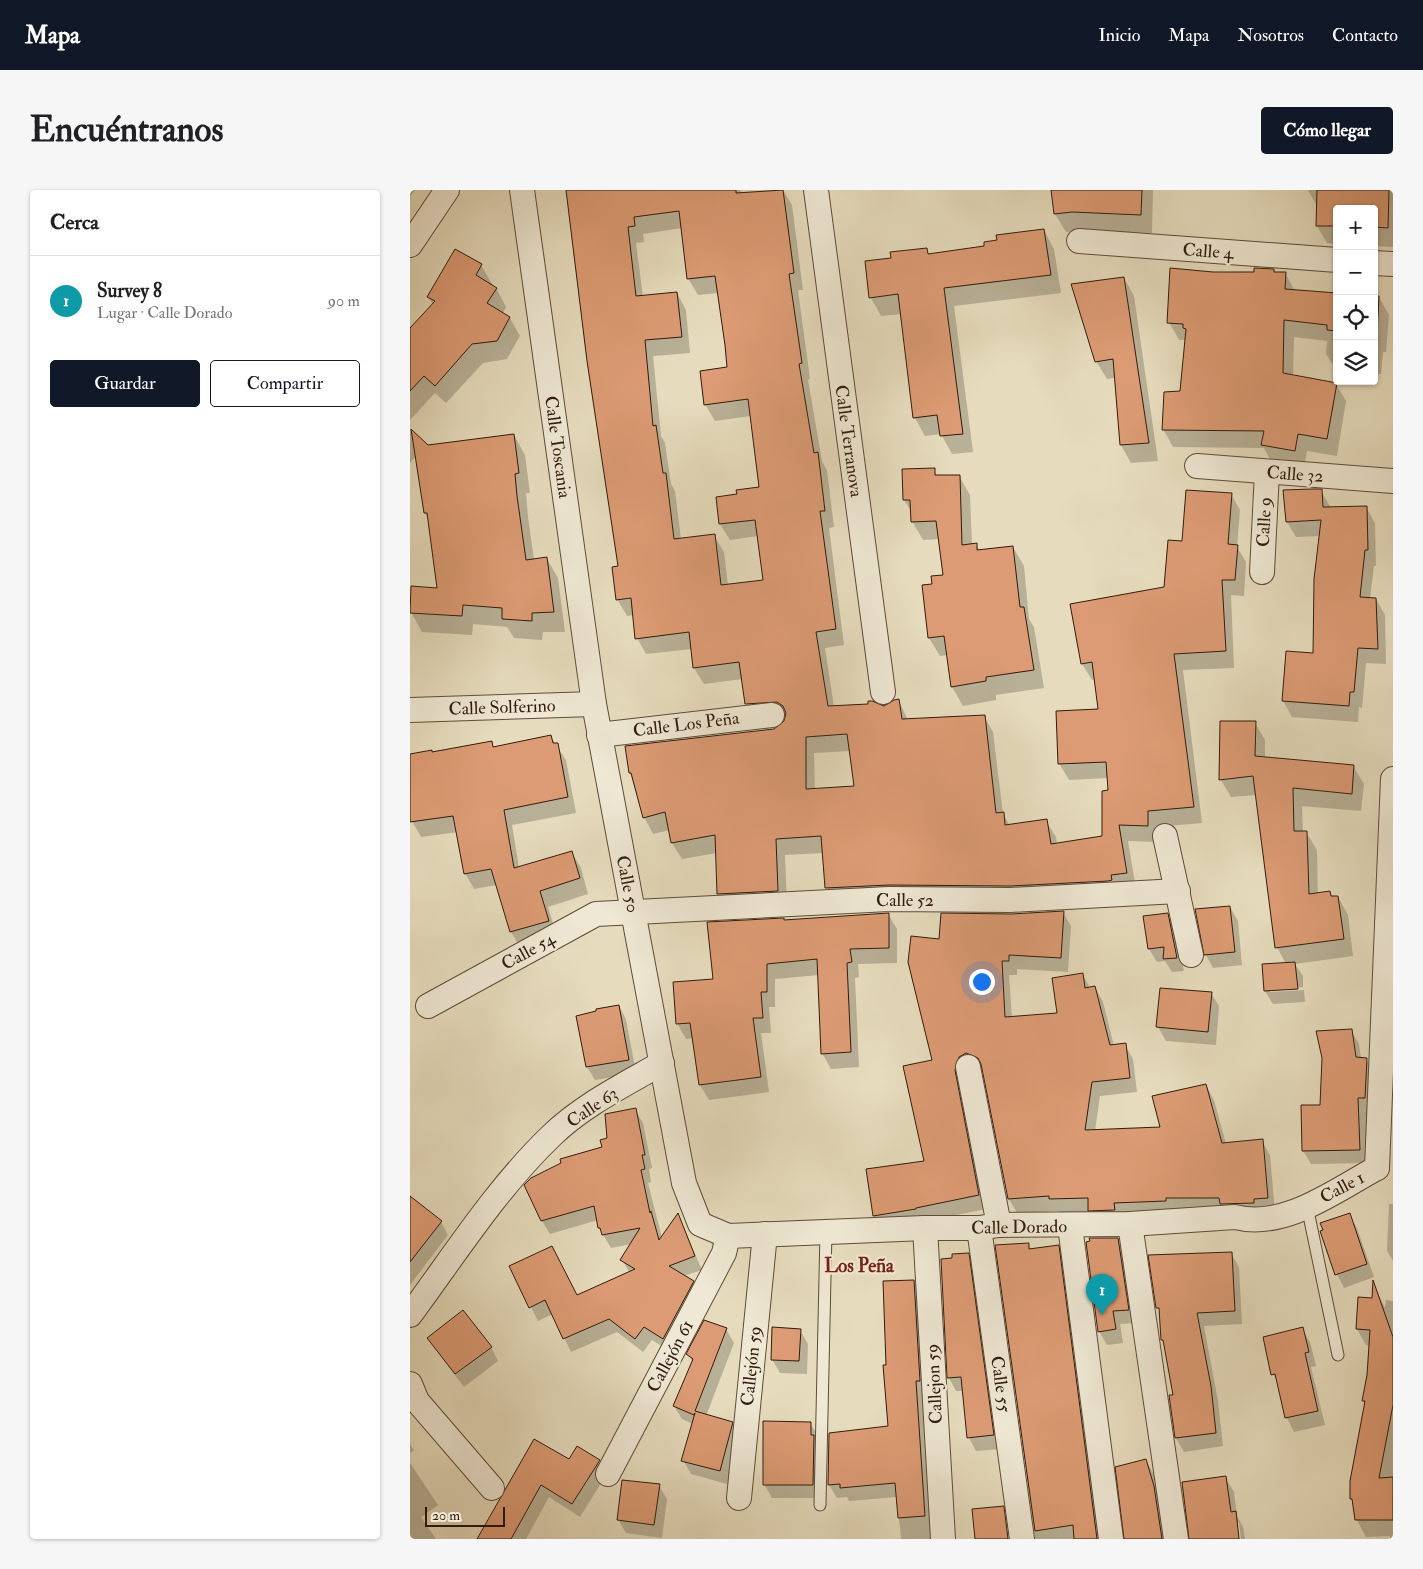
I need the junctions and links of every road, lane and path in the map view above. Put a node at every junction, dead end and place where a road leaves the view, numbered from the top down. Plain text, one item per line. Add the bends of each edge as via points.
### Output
1 (447, 190) edge
2 (522, 190) edge
3 (816, 190) edge
4 (1079, 241) dead end
5 (410, 245) edge
6 (1333, 260) edge
7 (1378, 263) edge
8 (1393, 264) edge
9 (1197, 466) dead end
10 (1267, 472) junction
11 (1393, 481) edge
12 (1262, 572) dead end
13 (883, 692) dead end
14 (594, 704) junction
15 (410, 710) edge
16 (772, 715) dead end
17 (600, 735) junction
18 (1393, 779) edge
19 (1165, 836) dead end
20 (1178, 891) junction
21 (633, 911) junction
22 (1191, 955) dead end
23 (428, 1006) dead end
24 (662, 1063) junction
25 (968, 1067) dead end
26 (1385, 1169) edge
27 (1307, 1206) junction
28 (1130, 1224) junction
29 (1070, 1226) junction
30 (989, 1227) junction
31 (925, 1228) junction
32 (826, 1231) junction
33 (765, 1234) junction
34 (728, 1236) junction
35 (410, 1314) edge
36 (1338, 1354) dead end
37 (410, 1384) edge
38 (608, 1474) dead end
39 (492, 1488) dead end
40 (739, 1498) dead end
41 (820, 1505) dead end
42 (943, 1539) edge
43 (1022, 1539) edge
44 (1111, 1539) edge
45 (1176, 1539) edge

1 - 5 street
2 - 14 street, Calle Toscania
3 - 13 street, Calle Terranova
4 - 6 street, Calle 4
7 - 8 street
9 - 10 street, Calle 32
10 - 11 street, Calle 32
10 - 12 street, Calle 9
14 - 15 street, Calle Solferino
14 - 17 street, Calle 50
16 - 17 street, Calle Los Peña
17 - 21 street, Calle 50
18 - 26 street, Calle 1
19 - 20 street
20 - 21 street, Calle 52 via 1010,900 889,899
20 - 22 street
21 - 23 street, Calle 54 via 596,914
21 - 24 street, Calle 50
24 - 34 street via 684,1183 700,1224
24 - 35 street, Calle 63 via 596,1102 552,1134 514,1175
25 - 30 street, Calle 55
26 - 27 street, Calle 1
27 - 28 street, Calle Dorado via 1269,1219 1235,1217
27 - 36 lane
28 - 29 street, Calle Dorado
28 - 45 street
29 - 30 street, Calle Dorado
29 - 44 street
30 - 31 street, Calle Dorado
30 - 43 street, Calle 55
31 - 32 street, Calle Dorado
31 - 42 street, Callejon 59
32 - 33 street, Calle Dorado
32 - 41 lane
33 - 34 street, Calle Dorado
33 - 40 street, Callejón 59
34 - 38 street, Callejón 61 via 724,1253
37 - 39 street via 417,1401

